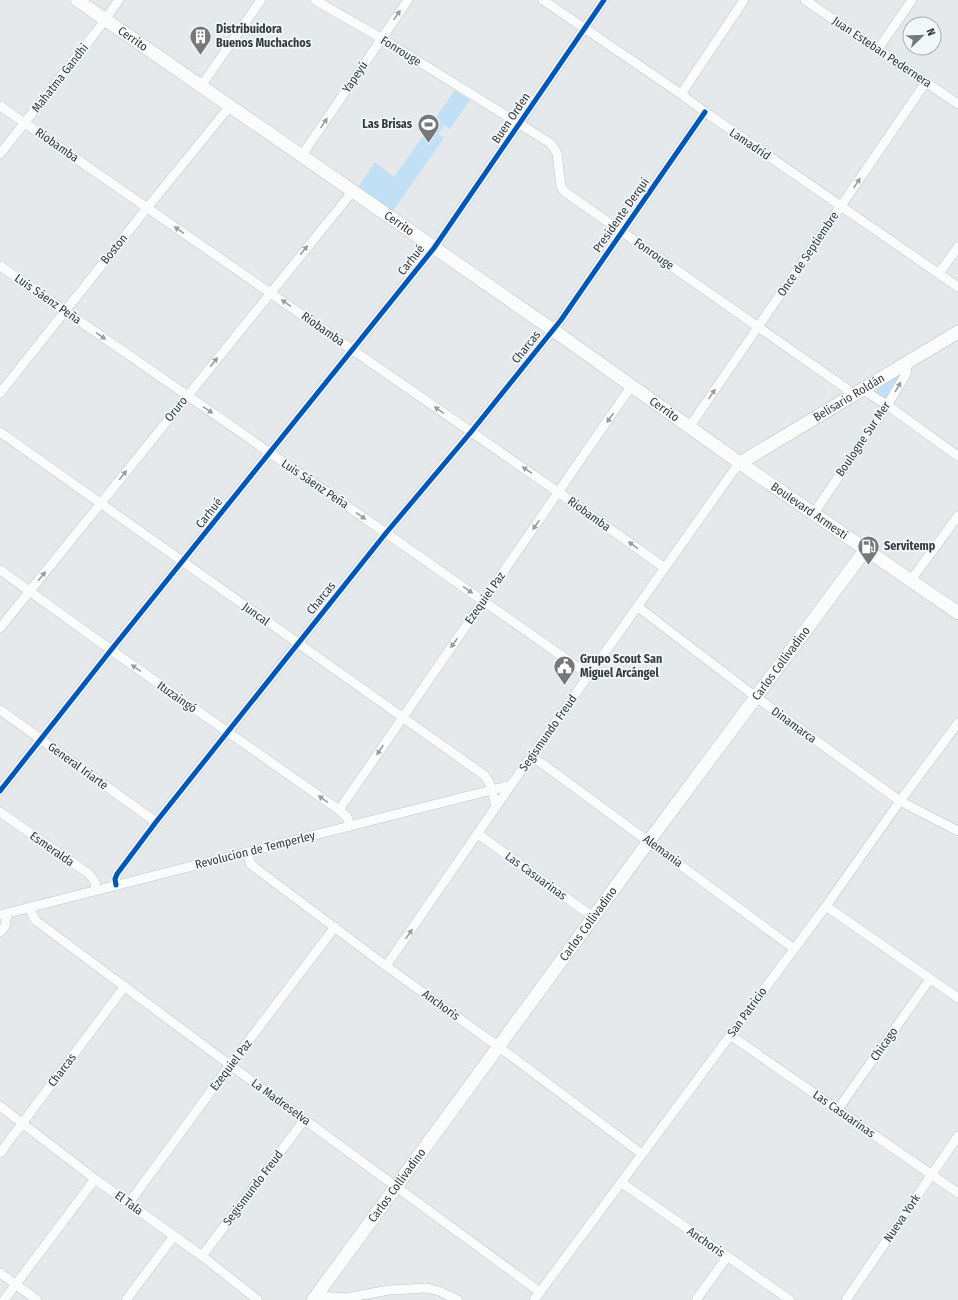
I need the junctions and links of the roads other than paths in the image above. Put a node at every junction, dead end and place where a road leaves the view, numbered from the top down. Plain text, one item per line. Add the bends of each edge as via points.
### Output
1 (77, 0) edge
2 (119, 0) edge
3 (261, 0) edge
4 (315, 0) edge
5 (408, 0) edge
6 (544, 0) edge
7 (604, 0) edge
8 (744, 0) edge
9 (805, 0) edge
10 (912, 0) edge
11 (105, 20) junction
12 (585, 29) junction
13 (381, 38) junction
14 (878, 49) junction
15 (926, 82) junction
16 (201, 86) junction
17 (681, 94) junction
18 (958, 104) edge
19 (0, 106) edge
20 (230, 106) junction
21 (705, 112) junction
22 (25, 123) junction
23 (518, 124) junction
24 (0, 154) edge
25 (302, 155) junction
26 (353, 191) junction
27 (841, 206) junction
28 (147, 208) junction
29 (622, 231) junction
30 (958, 247) edge
31 (434, 248) junction
32 (0, 266) edge
33 (939, 274) junction
34 (958, 287) edge
35 (270, 292) junction
36 (65, 310) junction
37 (758, 327) junction
38 (553, 330) junction
39 (958, 332) edge
40 (352, 349) junction
41 (907, 363) junction
42 (632, 386) junction
43 (863, 390) junction
44 (0, 393) edge
45 (187, 395) junction
46 (850, 398) junction
47 (887, 405) junction
48 (690, 426) junction
49 (0, 432) edge
50 (471, 432) junction
51 (269, 452) junction
52 (958, 456) edge
53 (740, 463) junction
54 (558, 492) junction
55 (100, 503) junction
56 (814, 513) junction
57 (958, 516) edge
58 (386, 533) junction
59 (866, 549) junction
60 (183, 561) junction
61 (665, 568) junction
62 (0, 570) edge
63 (911, 580) junction
64 (30, 591) junction
65 (483, 601) junction
66 (638, 607) junction
67 (958, 613) edge
68 (0, 628) edge
69 (298, 643) junction
70 (111, 650) junction
71 (589, 675) junction
72 (756, 697) junction
73 (0, 710) edge
74 (402, 718) junction
75 (958, 723) edge
76 (227, 732) junction
77 (41, 739) junction
78 (532, 756) junction
79 (511, 785) junction
80 (491, 789) junction
81 (0, 792) edge
82 (900, 800) junction
83 (496, 807) junction
84 (339, 810) junction
85 (0, 812) edge
86 (156, 822) junction
87 (350, 826) junction
88 (958, 831) edge
89 (478, 834) junction
90 (649, 841) junction
91 (248, 852) junction
92 (116, 885) junction
93 (96, 890) junction
94 (826, 906) junction
95 (29, 908) junction
96 (4, 914) edge
97 (593, 917) junction
98 (335, 927) junction
99 (0, 932) edge
100 (794, 948) junction
101 (386, 966) junction
102 (930, 979) junction
103 (124, 986) junction
104 (958, 998) edge
105 (730, 1035) junction
106 (499, 1047) junction
107 (230, 1065) junction
108 (0, 1106) edge
109 (838, 1109) junction
110 (305, 1119) junction
111 (22, 1123) junction
112 (958, 1136) edge
113 (0, 1153) edge
114 (642, 1154) junction
115 (931, 1175) junction
116 (95, 1179) junction
117 (622, 1183) junction
118 (396, 1186) junction
119 (958, 1193) edge
120 (129, 1203) junction
121 (174, 1236) junction
122 (202, 1256) junction
123 (727, 1257) junction
124 (0, 1273) edge
125 (16, 1284) junction
126 (540, 1292) junction
127 (314, 1298) edge
128 (4, 1300) edge
129 (37, 1300) edge
130 (126, 1300) edge
131 (258, 1300) edge
132 (458, 1300) edge
133 (534, 1300) edge
134 (696, 1300) edge
135 (790, 1300) edge
136 (846, 1300) edge

1 - 11 street, Cerrito
2 - 11 street, Mahatma Gandhi
3 - 16 street
4 - 13 street, Fonrouge
13 -> 5 street, Yapeyú
6 - 12 street, Lamadrid
7 - 12 street, Buen Orden
8 - 17 street
9 - 14 street, Juan Esteban Pedernera
10 - 14 street
11 - 16 street, Cerrito
11 - 22 street, Mahatma Gandhi
12 - 17 street, Lamadrid
12 - 23 street, Buen Orden
13 - 23 street, Fonrouge
25 -> 13 street, Yapeyú
14 - 15 street, Juan Esteban Pedernera
15 - 18 street, Juan Esteban Pedernera
27 -> 15 street, Once de Septiembre
16 - 20 street, Cerrito
17 - 21 street, Lamadrid
19 - 22 street, Riobamba
20 - 25 street, Cerrito
20 - 28 street, Boston
21 - 27 street, Lamadrid
21 - 29 street, Presidente Derqui
22 - 24 street, Mahatma Gandhi
22 - 28 street, Riobamba
23 - 29 street, Fonrouge via 554,148 561,187 565,192
23 - 31 street, Buen Orden
25 - 26 street, Cerrito
26 - 31 street, Cerrito
35 -> 26 street, Oruro
27 - 33 street, Lamadrid
27 - 37 street, Once de Septiembre
35 -> 28 street, Riobamba
28 - 36 street, Boston
29 - 37 street, Fonrouge
29 - 38 street, Presidente Derqui
30 - 33 street
31 - 38 street, Cerrito
31 - 40 street, Carhué
32 - 36 street, Luis Sáenz Peña
33 - 34 street, Lamadrid
40 -> 35 street, Riobamba
45 -> 35 street, Oruro
36 - 44 street, Boston
36 -> 45 street, Luis Sáenz Peña
37 - 46 street, Fonrouge via 846,389
48 -> 37 street, Once de Septiembre
38 - 42 street, Cerrito
38 - 50 street, Charcas
39 - 41 street, Belisario Roldán
50 -> 40 street, Riobamba
40 - 51 street, Carhué
41 - 43 street, Belisario Roldán
47 -> 41 street, Boulogne Sur Mer via 906,374
42 - 48 street, Cerrito
42 -> 54 street, Ezequiel Paz
43 - 46 street, Belisario Roldán
43 - 47 street
45 -> 51 street, Luis Sáenz Peña
55 -> 45 street, Oruro
46 - 53 street, Belisario Roldán
47 - 52 street
47 - 56 street, Boulogne Sur Mer
48 - 53 street, Cerrito
49 - 55 street, Juncal
54 -> 50 street, Riobamba
50 - 58 street, Charcas
51 -> 58 street, Luis Sáenz Peña
51 - 60 street, Carhué
53 - 56 street, Boulevard Armesti
53 - 61 street, Segismundo Freud
61 -> 54 street, Riobamba
54 -> 65 street, Ezequiel Paz
55 - 60 street, Juncal
64 -> 55 street, Oruro
56 - 59 street, Boulevard Armesti
57 - 63 street
58 -> 65 street, Luis Sáenz Peña
58 - 69 street, Charcas
59 - 63 street, Boulevard Armesti
59 - 72 street, Carlos Collivadino
60 - 69 street, Juncal
60 - 70 street, Carhué
61 - 66 street, Segismundo Freud
62 - 64 street, Ituzaingó
63 - 67 street, Boulevard Armesti
64 - 68 street, Oruro
64 - 70 street, Ituzaingó
65 - 71 street, Luis Sáenz Peña
65 -> 74 street, Ezequiel Paz
66 - 71 street, Segismundo Freud
66 - 72 street, Dinamarca
69 - 74 street, Juncal
69 - 76 street, Charcas
76 -> 70 street, Ituzaingó
70 - 77 street, Carhué
71 - 78 street, Segismundo Freud
72 - 82 street, Dinamarca
72 - 90 street, Carlos Collivadino
73 - 77 street, General Iriarte
74 - 80 street, Juncal via 484,775
74 -> 84 street, Ezequiel Paz
75 - 82 street, San Patricio
84 -> 76 street, Ituzaingó
76 - 86 street, Charcas
77 - 81 street, Carhué
77 - 86 street, General Iriarte
78 - 79 street, Segismundo Freud
78 - 90 street, Alemania
79 - 80 street, Revolucion de Temperley
79 - 83 street, Segismundo Freud
80 - 83 street, Juncal
80 - 87 street, Revolucion de Temperley
82 - 88 street, Dinamarca
82 - 94 street, San Patricio
83 - 89 street, Segismundo Freud
84 - 87 street, Ituzaingó via 347,817
85 - 93 street, Esmeralda via 89,874 95,882
86 - 92 street, Charcas via 117,874
87 - 91 street, Revolucion de Temperley
89 - 97 street, Las Casuarinas
101 -> 89 street, Segismundo Freud
90 - 97 street, Carlos Collivadino
90 - 100 street, Alemania
91 - 92 street, Revolucion de Temperley
91 - 98 street, Anchoris via 250,863 254,867
92 - 93 street, Revolucion de Temperley
93 - 95 street, Revolucion de Temperley
94 - 100 street, San Patricio
94 - 102 street
95 - 96 street, Revolucion de Temperley
95 - 103 street, La Madreselva via 35,920
96 - 99 street via 5,926
97 - 106 street, Carlos Collivadino
98 - 101 street, Anchoris
98 - 107 street, Ezequiel Paz
100 - 105 street, San Patricio
101 - 106 street, Anchoris
102 - 104 street
102 - 109 street, Chicago
103 - 107 street, La Madreselva
103 - 111 street, Charcas
105 - 109 street, Las Casuarinas
105 - 114 street, San Patricio
106 - 114 street, Anchoris
106 - 118 street, Carlos Collivadino
107 - 110 street, La Madreselva
107 - 120 street, Ezequiel Paz
108 - 111 street, El Tala
109 - 115 street, Las Casuarinas
110 - 118 street, La Madreselva
110 - 122 street, Segismundo Freud
111 - 113 street, Charcas
111 - 116 street, El Tala
112 - 115 street, Nueva York
114 - 117 street, San Patricio
115 - 119 street, Las Casuarinas
115 - 136 street, Nueva York
116 - 120 street, El Tala
116 - 125 street
117 - 123 street, Anchoris
117 - 126 street, San Patricio
118 - 126 street, La Madreselva
118 - 127 street, Carlos Collivadino
120 - 121 street, El Tala
121 - 122 street, El Tala
121 - 130 street
122 - 131 street, El Tala
123 - 134 street
123 - 135 street, Anchoris
124 - 125 street
125 - 128 street
125 - 129 street
126 - 133 street, San Patricio
127 - 132 street via 346,1298 389,1290 427,1288

